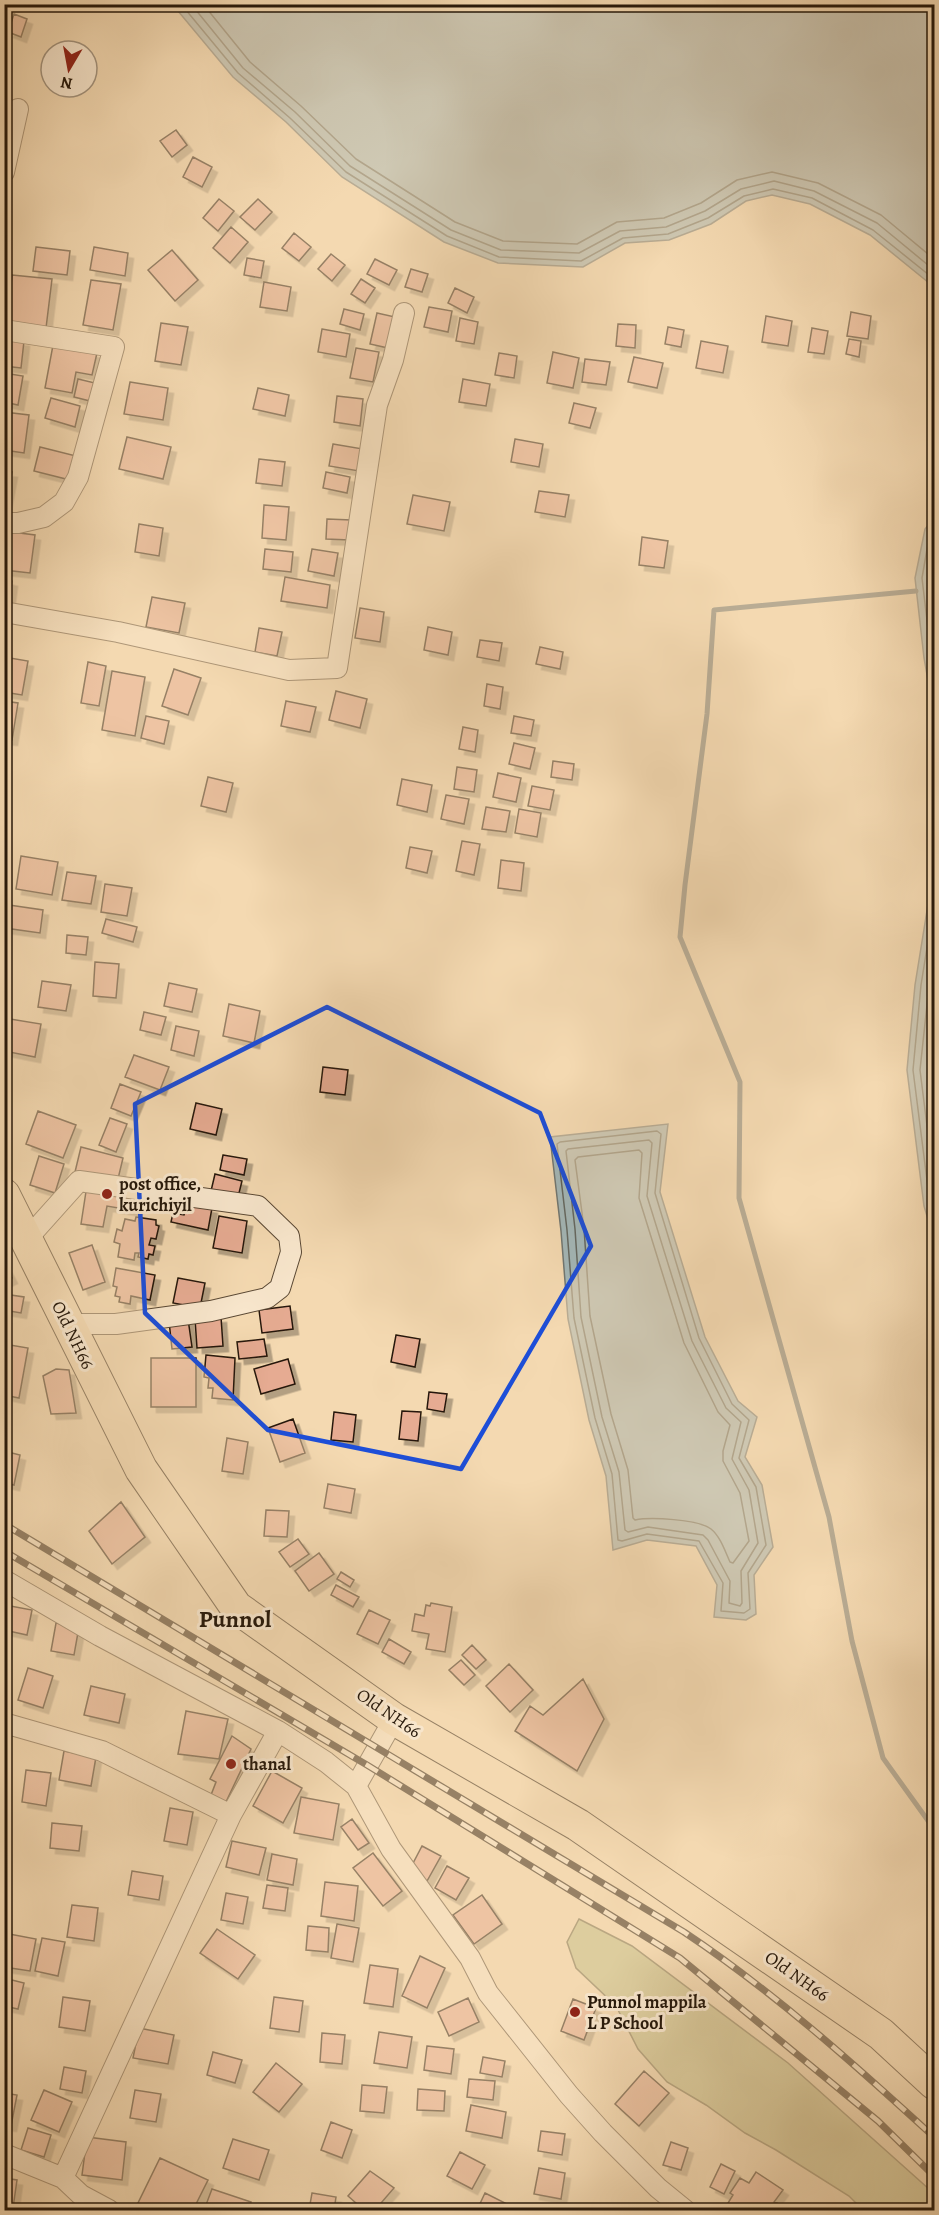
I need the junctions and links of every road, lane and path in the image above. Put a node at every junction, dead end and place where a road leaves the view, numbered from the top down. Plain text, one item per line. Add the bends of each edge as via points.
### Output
1 (18, 109) dead end
2 (4, 172) edge
3 (404, 313) dead end
4 (4, 330) edge
5 (4, 523) edge
6 (4, 612) edge
7 (4, 1195) edge
8 (27, 1239) junction
9 (68, 1324) junction
10 (4, 1580) edge
11 (394, 1719) junction
12 (4, 1723) edge
13 (278, 1731) junction
14 (356, 1786) junction
15 (231, 1815) junction
16 (934, 2083) edge
17 (4, 2154) edge
18 (63, 2178) junction
19 (109, 2211) edge
20 (685, 2211) edge

1 - 2 street
3 - 6 street via 377,405 337,668 289,670 118,632
4 - 5 street via 114,347 78,477 64,502 44,517
7 - 8 main road, Old NH66
8 - 9 main road, Old NH66
8 - 9 street via 79,1181 258,1206 289,1236 291,1252 280,1288 267,1299 117,1324
9 - 11 main road, Old NH66 via 141,1469 236,1607
10 - 13 street
11 - 14 street
11 - 16 main road, Old NH66 via 578,1825 881,2034
12 - 15 street via 102,1750
13 - 14 street
13 - 15 street
14 - 20 street via 391,1849 470,1958 488,1994 603,2133
15 - 18 street
17 - 18 street
18 - 19 street via 81,2195

